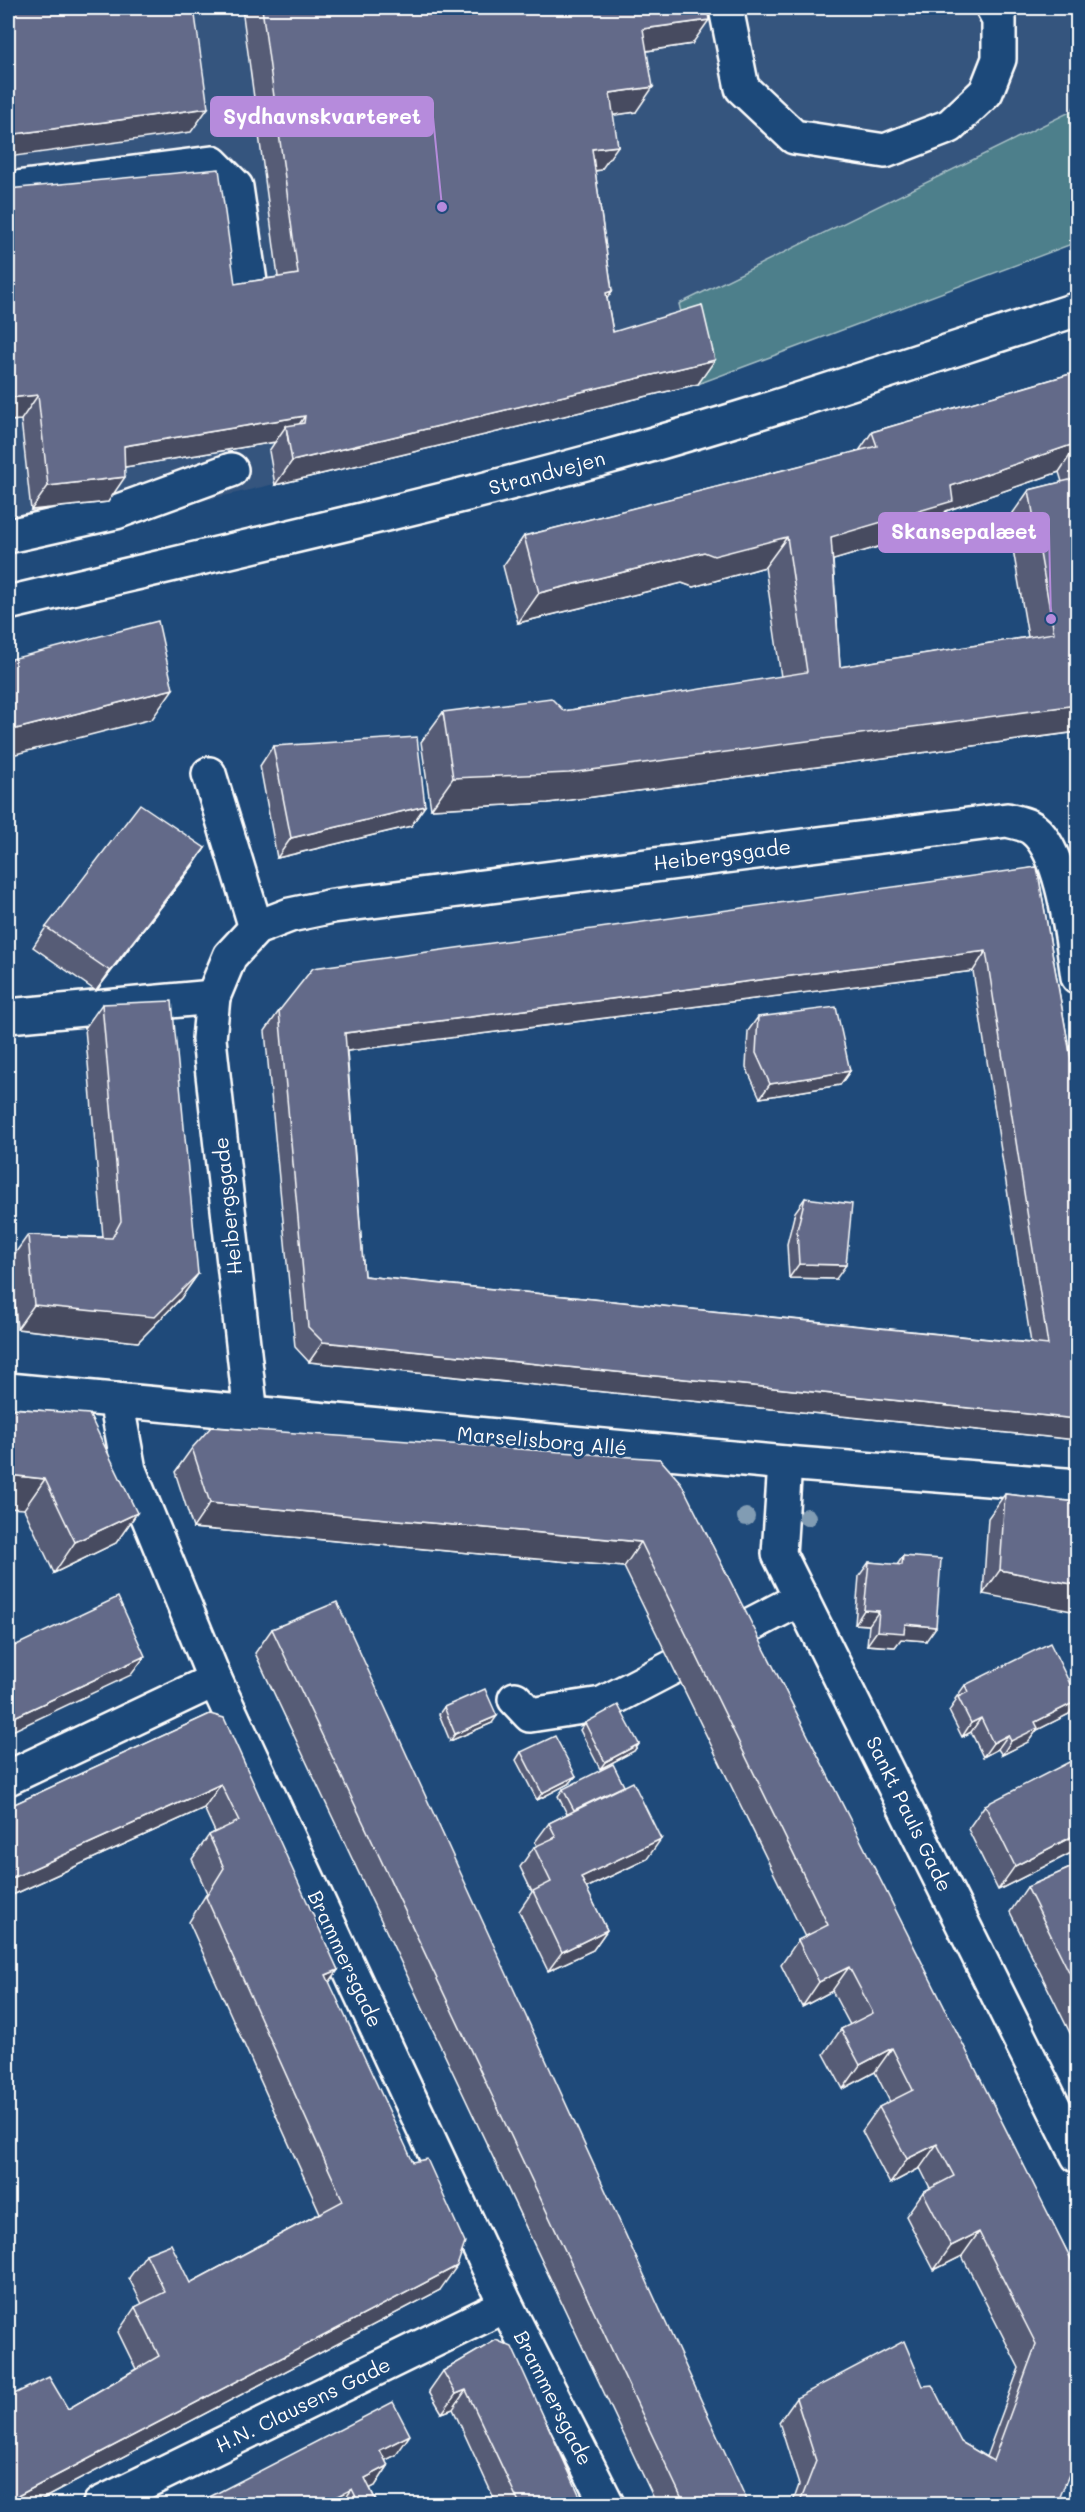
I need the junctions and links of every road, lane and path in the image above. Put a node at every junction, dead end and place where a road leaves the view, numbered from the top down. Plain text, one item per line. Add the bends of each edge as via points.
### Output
1 (726, 8) edge
2 (993, 8) edge
3 (8, 189) edge
4 (250, 282) edge
5 (1077, 309) edge
6 (231, 470) dead end
7 (8, 536) edge
8 (8, 603) edge
9 (209, 774) dead end
10 (256, 928) junction
11 (1077, 977) edge
12 (213, 997) junction
13 (8, 1016) edge
14 (8, 1390) edge
15 (116, 1400) junction
16 (251, 1415) junction
17 (785, 1463) junction
18 (1077, 1486) edge
19 (802, 1598) junction
20 (729, 1636) edge
21 (673, 1667) dead end
22 (215, 1680) junction
23 (515, 1699) dead end
24 (8, 1778) edge
25 (1077, 2156) edge
26 (506, 2305) junction
27 (100, 2505) edge
28 (607, 2505) edge

1 - 2 street via 742,87 794,137 885,151 950,126 986,92 999,59 999,19
3 - 4 street via 212,163 236,187
5 - 8 street, Strandvejen via 741,418 604,458
6 - 7 street via 116,512
9 - 10 street
10 - 11 street, Heibergsgade via 290,915 333,906 1007,820 1032,827 1049,851 1061,880
10 - 12 street, Heibergsgade via 230,956
12 - 13 street
12 - 16 street, Heibergsgade via 209,1039
14 - 15 street, Marselisborg Allé
15 - 16 street, Marselisborg Allé
15 - 22 street, Brammersgade via 129,1470
16 - 17 street, Marselisborg Allé
17 - 18 street, Marselisborg Allé
17 - 19 street, Sankt Pauls Gade via 779,1554
19 - 20 street
19 - 25 street, Sankt Pauls Gade
21 - 23 street via 602,1704 530,1715
22 - 24 street
22 - 26 street, Brammersgade
26 - 27 street, H.N. Clausens Gade
26 - 28 street, Brammersgade

